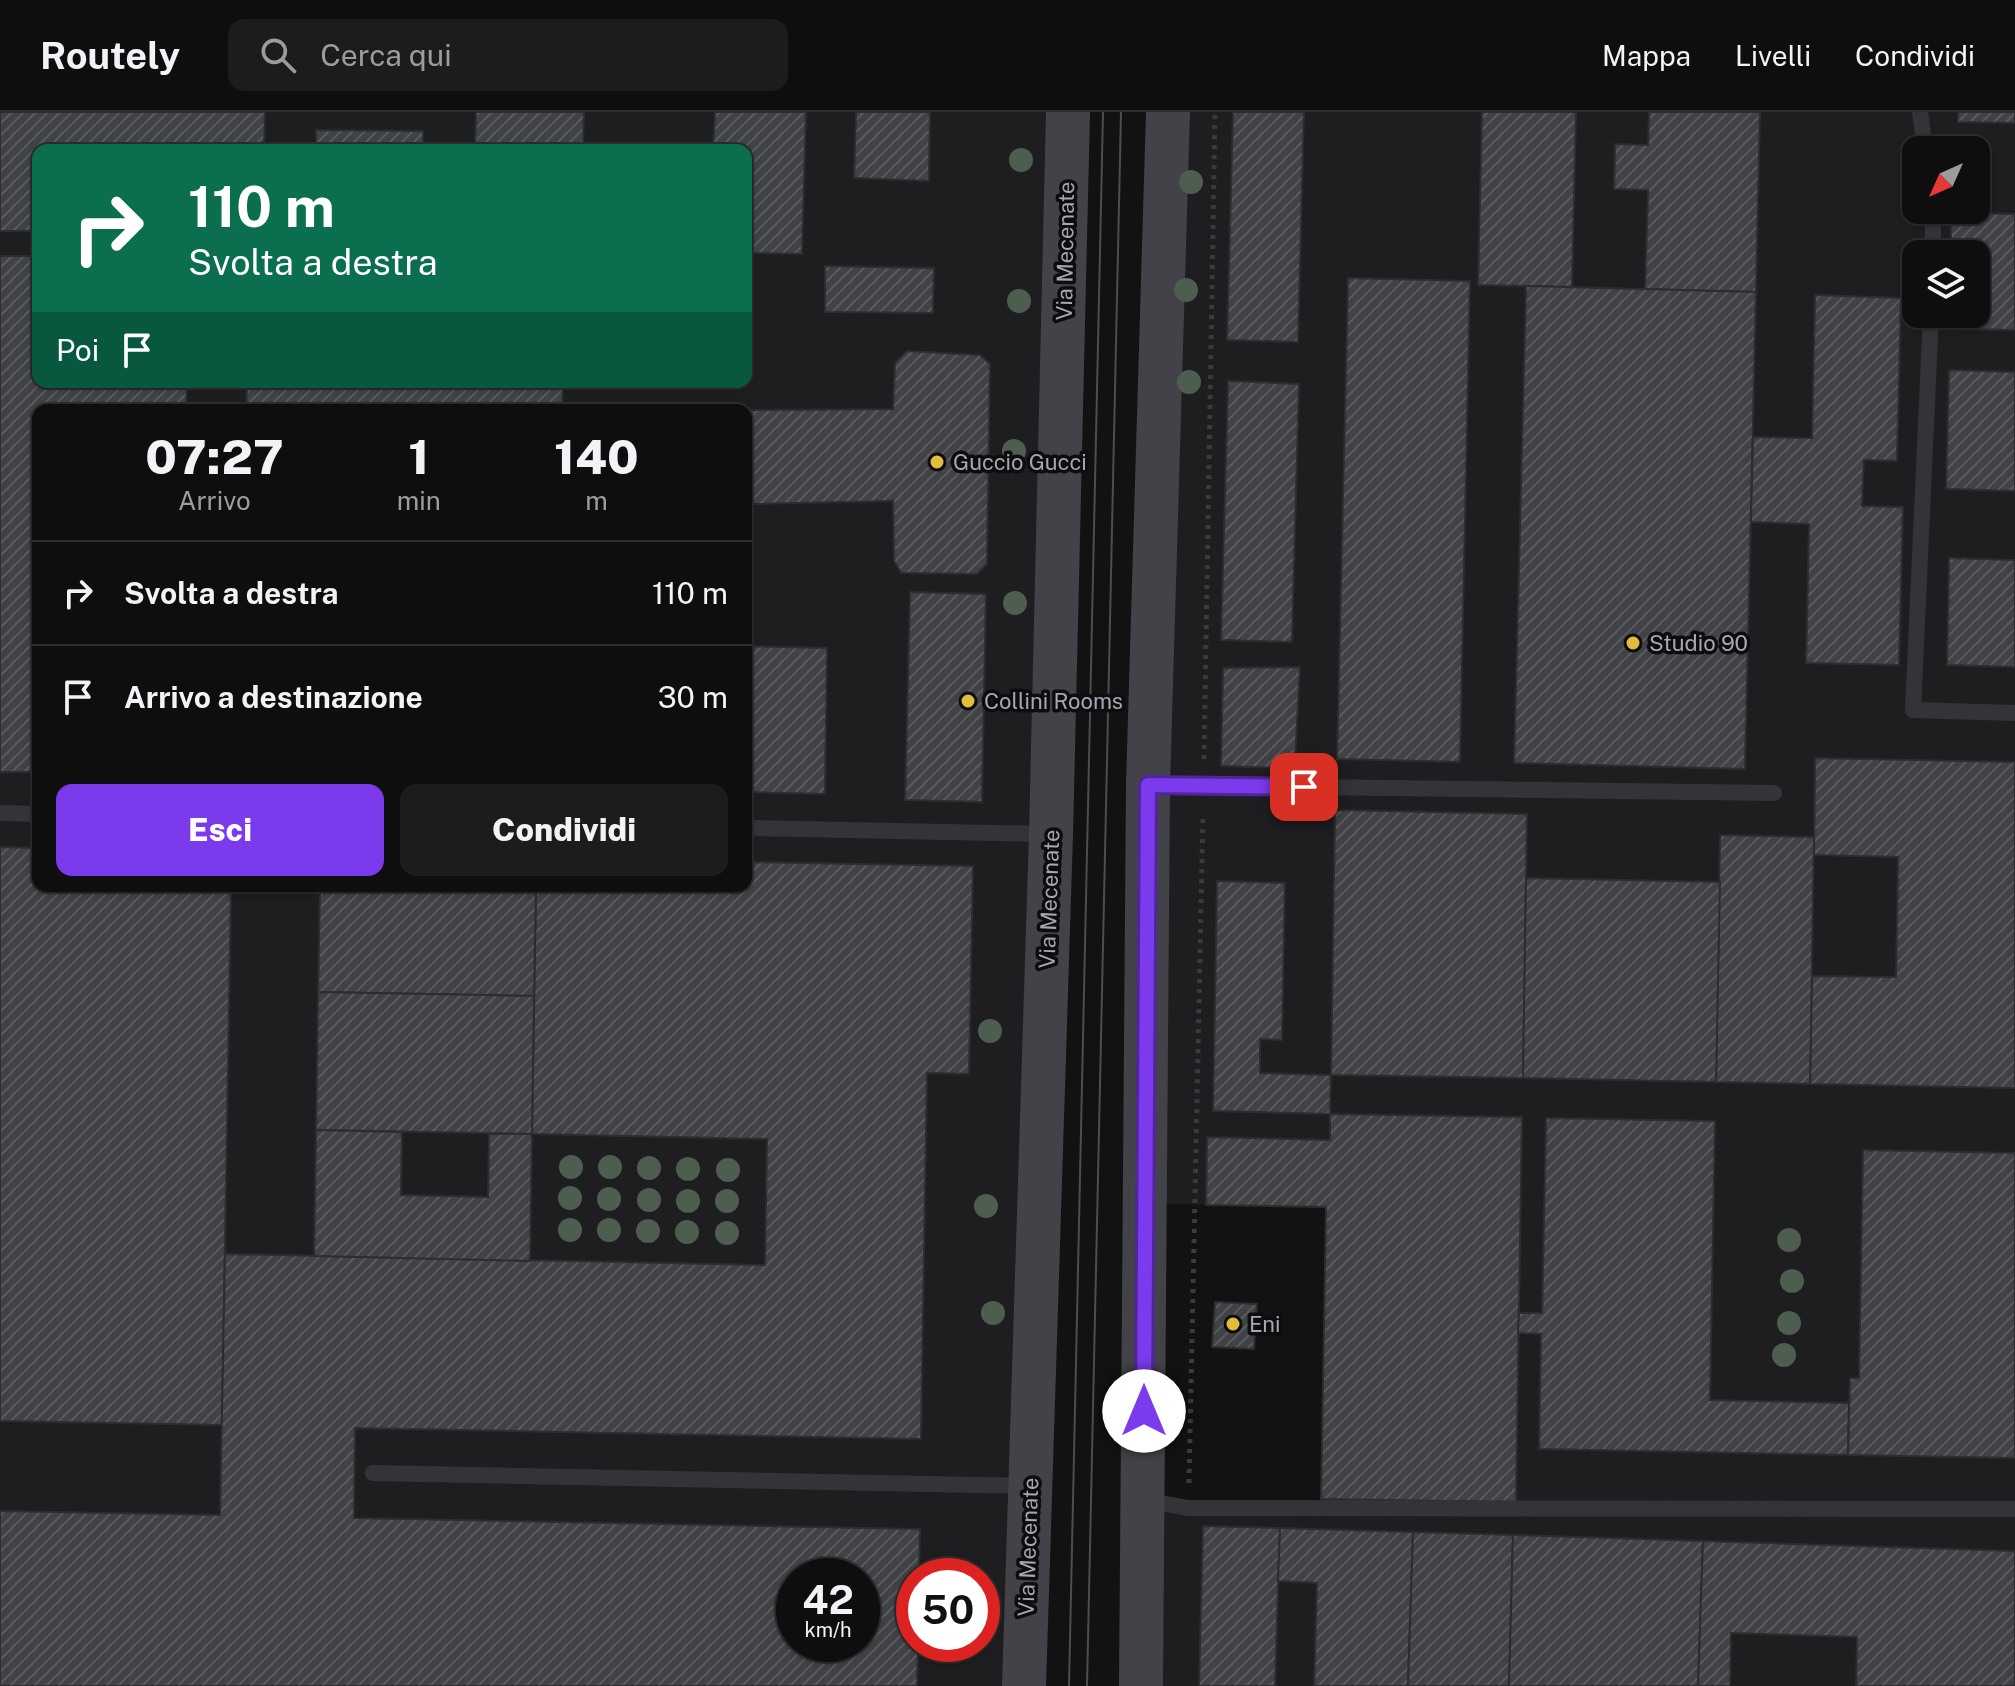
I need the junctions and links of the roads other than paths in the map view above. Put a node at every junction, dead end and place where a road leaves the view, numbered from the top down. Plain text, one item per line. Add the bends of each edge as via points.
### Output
1 (1068, 112) edge
2 (1168, 112) edge
3 (1920, 112) edge
4 (1923, 136) edge
5 (1930, 328) edge
6 (2015, 713) edge
7 (1148, 785) junction
8 (1774, 793) dead end
9 (0, 813) edge
10 (32, 814) edge
11 (752, 828) edge
12 (1051, 834) junction
13 (373, 1473) dead end
14 (1030, 1486) junction
15 (1143, 1499) junction
16 (2015, 1509) edge
17 (1024, 1686) edge
18 (1141, 1686) edge

1 - 12 main road, Via Mecenate
2 - 7 main road
3 - 4 lane
5 - 6 lane via 1913,710
7 - 8 lane
7 - 15 main road
9 - 10 lane
11 - 12 lane
12 - 14 main road, Via Mecenate
13 - 14 lane
14 - 17 main road, Via Mecenate
15 - 16 lane via 1188,1508
15 - 18 main road

